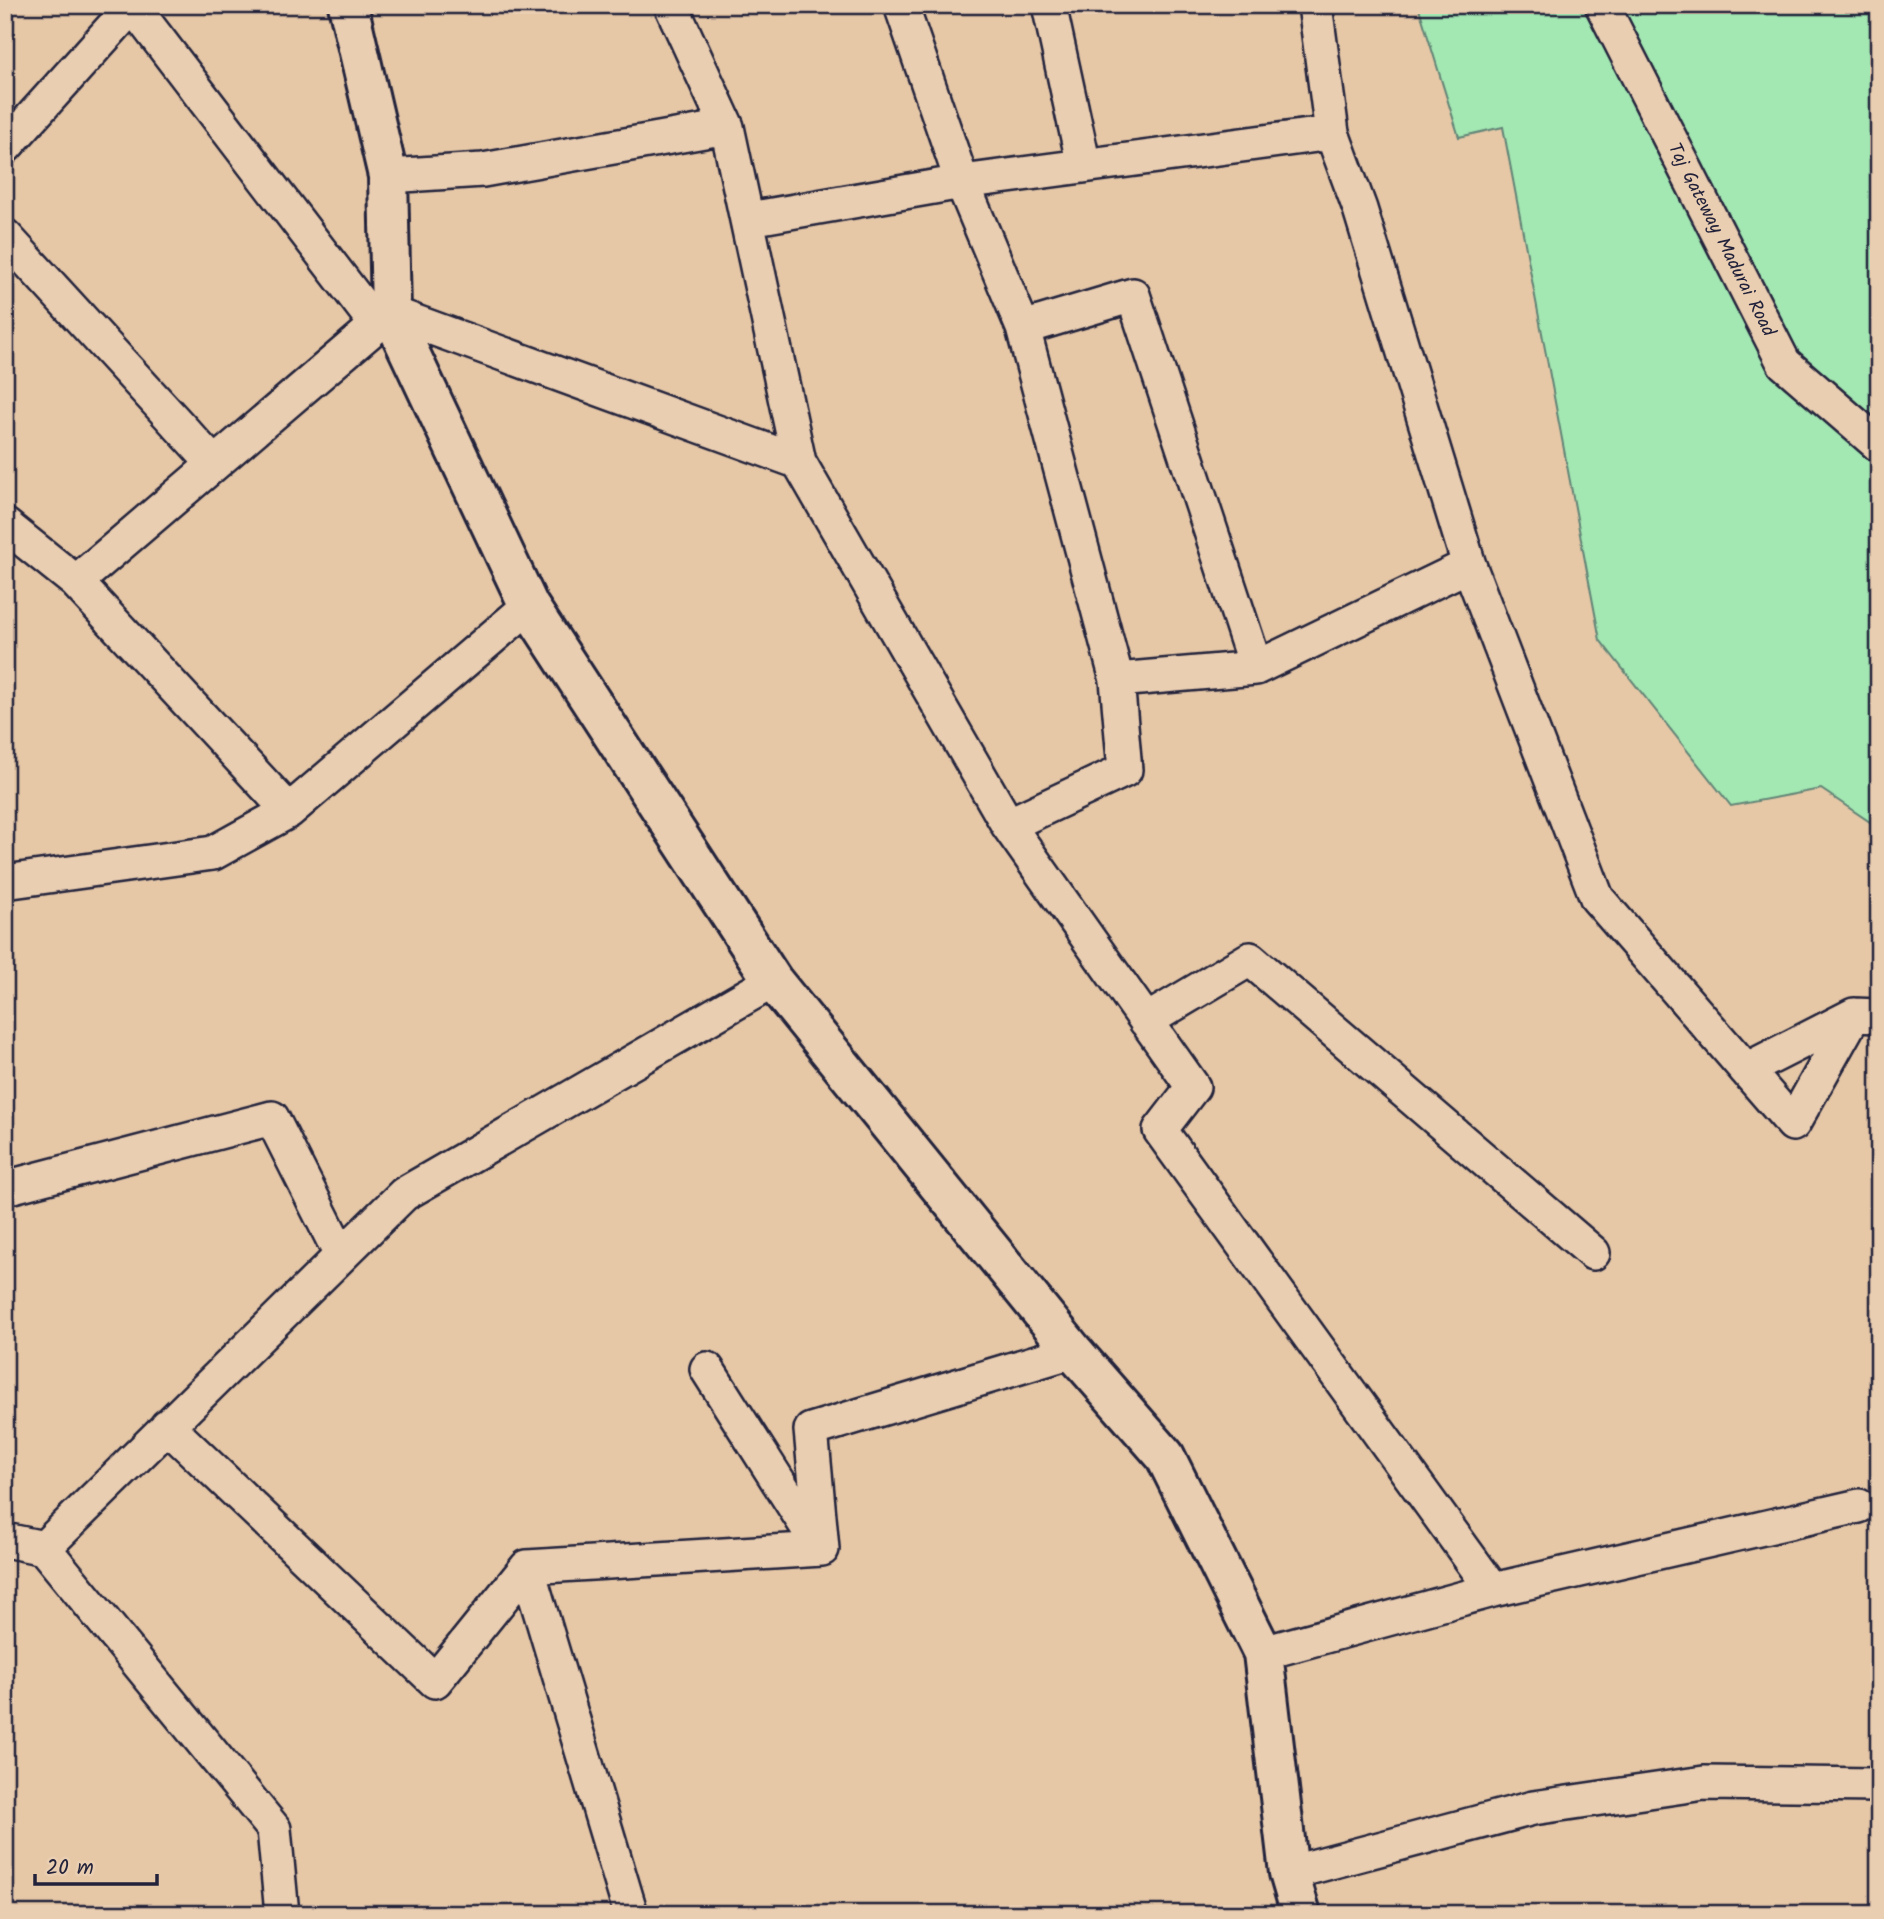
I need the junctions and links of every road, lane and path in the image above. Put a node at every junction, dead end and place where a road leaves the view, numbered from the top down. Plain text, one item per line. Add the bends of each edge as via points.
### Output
1 (132, 5) edge
2 (348, 5) edge
3 (671, 5) edge
4 (901, 5) edge
5 (1048, 5) edge
6 (1315, 5) edge
7 (1602, 5) edge
8 (727, 127) junction
9 (1332, 133) junction
10 (5, 147) edge
11 (1084, 166) junction
12 (388, 176) junction
13 (962, 182) junction
14 (749, 219) junction
15 (5, 236) edge
16 (384, 319) junction
17 (1023, 328) junction
18 (1879, 445) edge
19 (799, 462) junction
20 (214, 464) junction
21 (5, 525) edge
22 (1469, 565) junction
23 (76, 582) junction
24 (529, 606) junction
25 (1256, 668) junction
26 (1117, 680) junction
27 (289, 811) junction
28 (1008, 825) junction
29 (5, 882) edge
30 (773, 981) junction
31 (1867, 1016) edge
32 (1146, 1021) junction
33 (1746, 1070) junction
34 (5, 1188) edge
35 (1593, 1253) dead end
36 (341, 1255) junction
37 (1073, 1351) junction
38 (707, 1369) dead end
39 (167, 1426) junction
40 (1859, 1506) dead end
41 (5, 1540) edge
42 (44, 1548) junction
43 (822, 1549) junction
44 (527, 1567) junction
45 (1493, 1590) junction
46 (1263, 1653) junction
47 (1879, 1785) edge
48 (1289, 1873) junction
49 (282, 1914) edge
50 (631, 1914) edge
51 (1301, 1914) edge

1 - 10 street
1 - 16 street
2 - 12 street
3 - 8 street
4 - 13 street
5 - 11 street
6 - 9 street
7 - 18 street, Taj Gateway Madurai Road via 1784,363
8 - 12 street via 483,170
8 - 14 street
9 - 11 street
9 - 22 street via 1360,209
11 - 13 street
12 - 16 street
13 - 14 street
13 - 17 street
14 - 19 street
15 - 20 street
16 - 19 street
16 - 20 street
16 - 24 street
17 - 25 street via 1133,295
17 - 26 street
19 - 28 street
20 - 23 street
21 - 23 street
22 - 25 street
22 - 33 street via 1597,898
23 - 27 street
24 - 27 street
24 - 30 street
25 - 26 street
26 - 28 street via 1125,770
27 - 29 street via 213,853
28 - 32 street
30 - 36 street via 404,1194
30 - 37 street
31 - 33 street
31 - 33 street via 1793,1124
32 - 35 street via 1250,959
32 - 45 street via 1193,1087 1160,1130
34 - 36 street via 272,1118
36 - 39 street
37 - 43 street via 811,1430
37 - 46 street via 1165,1456
38 - 43 street
39 - 42 street
39 - 44 street via 435,1681
40 - 45 street
41 - 42 street
42 - 49 street via 275,1829
43 - 44 street
44 - 50 street
45 - 46 street
46 - 48 street
47 - 48 street via 1704,1783 1533,1808
48 - 51 street

